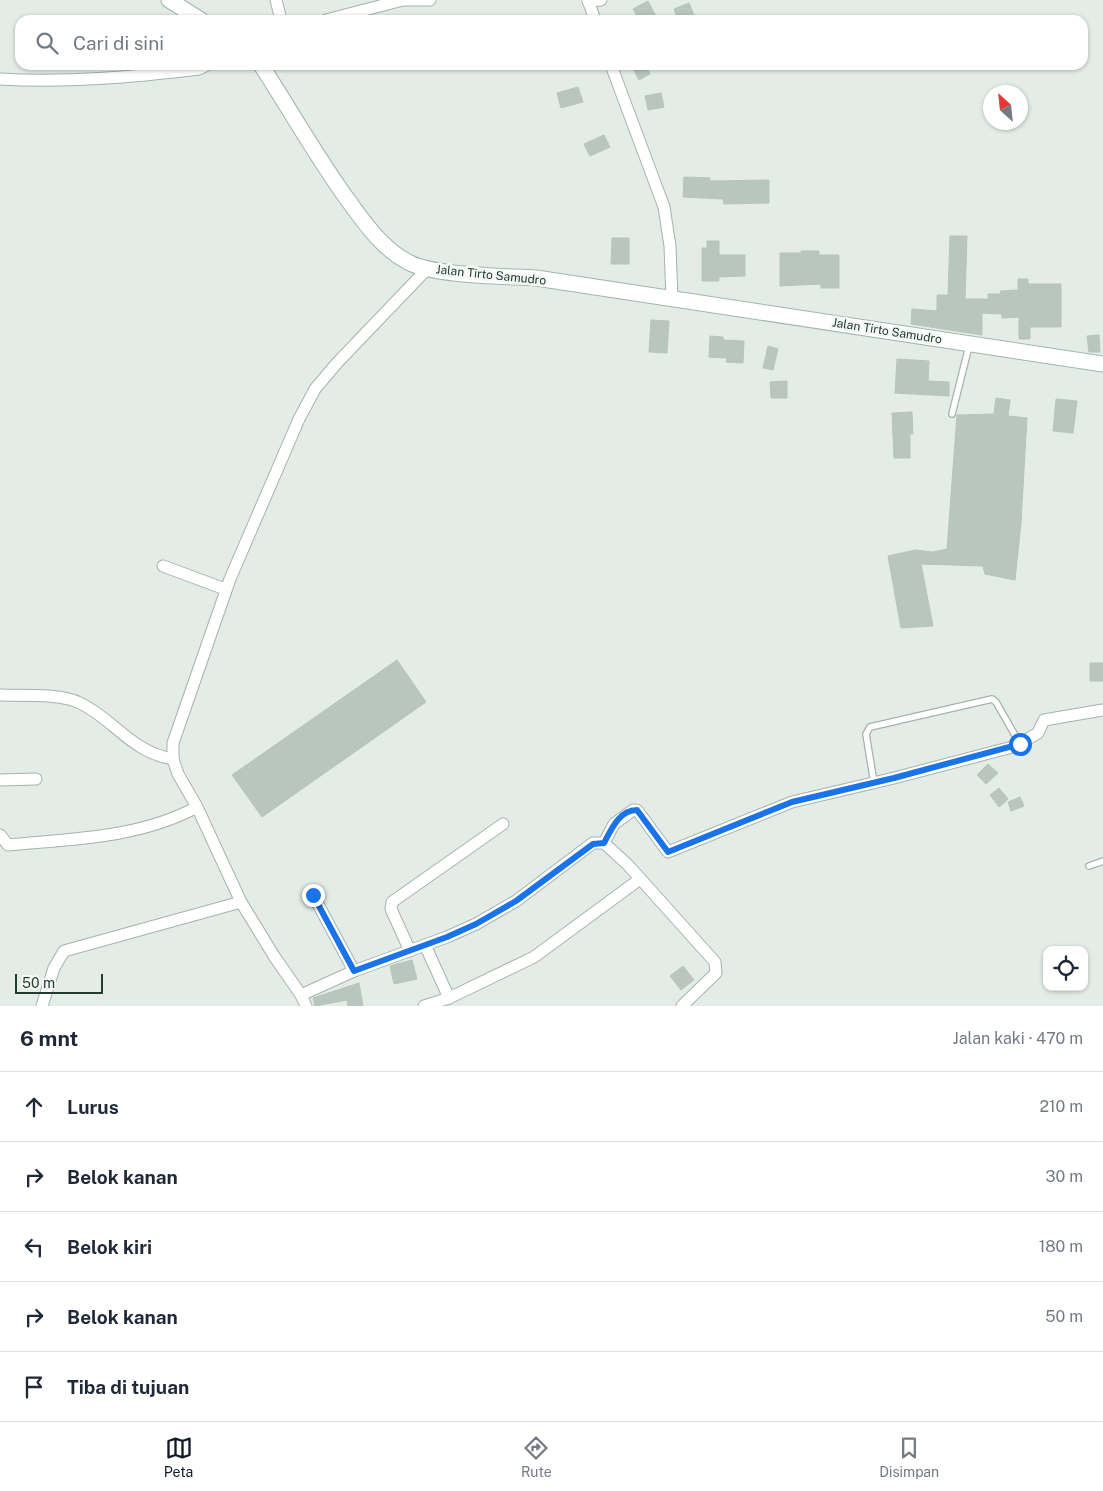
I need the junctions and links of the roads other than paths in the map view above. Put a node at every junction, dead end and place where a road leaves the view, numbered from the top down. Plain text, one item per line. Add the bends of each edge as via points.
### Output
1 (169, 0) edge
2 (276, 0) edge
3 (403, 0) edge
4 (430, 0) edge
5 (588, 0) edge
6 (601, 0) edge
7 (184, 5) edge
8 (195, 15) edge
9 (279, 15) edge
10 (345, 15) edge
11 (593, 15) edge
12 (188, 70) edge
13 (264, 70) edge
14 (613, 70) edge
15 (0, 79) edge
16 (428, 268) junction
17 (672, 299) junction
18 (970, 344) junction
19 (1103, 364) edge
20 (952, 414) dead end
21 (163, 566) dead end
22 (226, 589) junction
23 (0, 695) edge
24 (1103, 710) edge
25 (1020, 744) junction
26 (173, 759) junction
27 (36, 779) dead end
28 (0, 780) edge
29 (874, 783) junction
30 (197, 807) junction
31 (503, 824) dead end
32 (0, 835) edge
33 (604, 843) junction
34 (4, 847) edge
35 (1103, 861) edge
36 (1089, 866) dead end
37 (640, 878) junction
38 (313, 895) dead end
39 (241, 902) junction
40 (425, 945) junction
41 (410, 950) junction
42 (354, 971) junction
43 (449, 998) junction
44 (304, 1000) edge
45 (42, 1006) edge
46 (424, 1006) edge
47 (682, 1006) edge

1 - 7 street
2 - 9 street
3 - 4 street
3 - 10 street
5 - 6 street
5 - 11 street
7 - 8 street
12 - 15 street via 65,80
13 - 16 street, Jalan Tirto Samudro via 322,165 376,237 409,263
14 - 17 street via 664,207 670,246
16 - 17 street, Jalan Tirto Samudro via 536,278
16 - 22 street via 315,389
17 - 18 street, Jalan Tirto Samudro
18 - 19 street, Jalan Tirto Samudro
18 - 20 lane
21 - 22 street
22 - 26 street via 182,712 173,743
23 - 26 street via 64,698 78,702 142,749
24 - 25 street via 1044,720 1038,733
25 - 29 street
25 - 29 lane via 992,699 870,727 866,734
26 - 30 street
27 - 28 street
29 - 33 street via 792,802 668,852 647,822 634,810 614,824
30 - 34 street via 180,816 124,833
30 - 39 street
31 - 41 street via 392,902 391,909
32 - 34 street
33 - 37 street
33 - 40 street via 593,844 508,906 476,924
35 - 36 lane
37 - 43 street via 534,957
37 - 47 street via 715,962 716,973
38 - 42 street
39 - 44 street
39 - 45 street via 64,951 54,968
40 - 41 street
40 - 43 street
41 - 42 street
42 - 44 street
43 - 46 street

